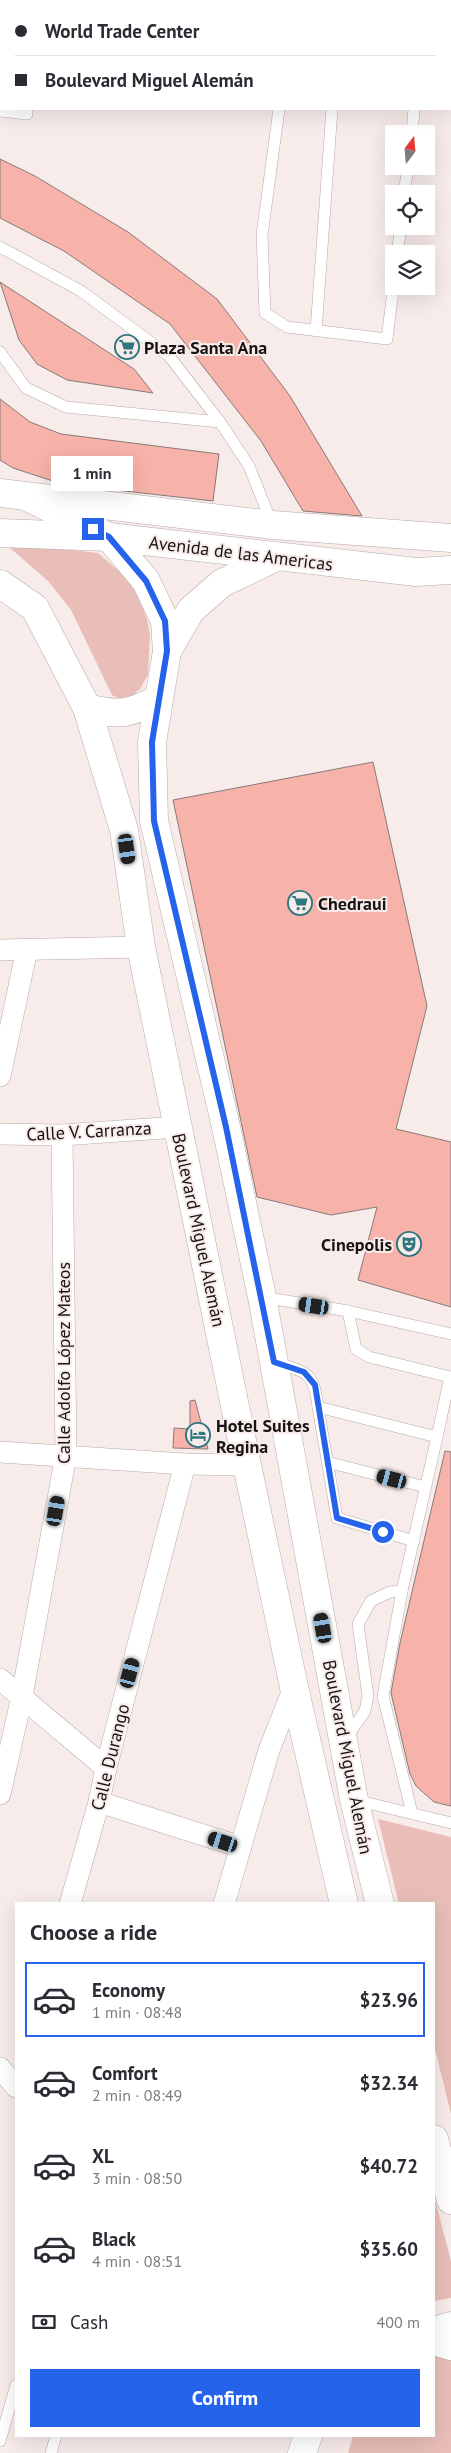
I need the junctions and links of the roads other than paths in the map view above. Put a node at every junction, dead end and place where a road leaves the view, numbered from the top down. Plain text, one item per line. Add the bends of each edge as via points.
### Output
1 (28, 110) edge
2 (279, 110) edge
3 (332, 110) edge
4 (414, 110) edge
5 (0, 111) edge
6 (413, 125) edge
7 (0, 247) edge
8 (393, 295) edge
9 (316, 331) junction
10 (0, 352) edge
11 (220, 422) junction
12 (0, 482) edge
13 (0, 493) edge
14 (27, 497) junction
15 (228, 520) junction
16 (273, 525) junction
17 (0, 533) edge
18 (109, 537) junction
19 (451, 538) edge
20 (225, 551) junction
21 (274, 558) junction
22 (451, 570) edge
23 (0, 584) edge
24 (167, 651) junction
25 (158, 699) junction
26 (87, 708) junction
27 (141, 947) junction
28 (27, 949) junction
29 (0, 950) edge
30 (0, 1076) edge
31 (178, 1127) junction
32 (0, 1134) edge
33 (62, 1135) junction
34 (262, 1297) junction
35 (348, 1311) junction
36 (451, 1334) edge
37 (274, 1362) junction
38 (318, 1407) junction
39 (437, 1437) junction
40 (0, 1452) edge
41 (66, 1455) junction
42 (328, 1462) junction
43 (185, 1464) junction
44 (247, 1465) junction
45 (425, 1487) junction
46 (414, 1540) junction
47 (402, 1591) junction
48 (0, 1679) edge
49 (294, 1687) junction
50 (22, 1696) junction
51 (344, 1741) junction
52 (106, 1768) junction
53 (0, 1794) edge
54 (354, 1800) junction
55 (99, 1802) junction
56 (412, 1814) junction
57 (451, 1822) edge
58 (241, 1847) junction
59 (71, 1902) edge
60 (225, 1902) edge
61 (344, 1902) edge
62 (380, 1902) edge
63 (0, 2068) edge
64 (15, 2087) edge
65 (440, 2151) edge
66 (451, 2200) edge
67 (451, 2326) edge
68 (435, 2331) edge
69 (435, 2341) edge
70 (451, 2346) edge
71 (15, 2388) edge
72 (56, 2437) edge
73 (0, 2441) edge
74 (51, 2453) edge

1 - 5 lane via 27,114
2 - 9 lane via 262,235 264,313 288,327
3 - 9 lane
4 - 6 lane
7 - 11 lane via 81,291 169,356
8 - 9 lane via 387,339
10 - 11 lane via 26,388 66,407
11 - 16 lane via 249,466
12 - 14 main road
13 - 14 main road, Avenida de las Americas
14 - 15 main road, Avenida de las Americas
14 - 18 main road, Boulevard Miguel Alemán
15 - 16 main road, Avenida de las Americas
15 - 20 main road
16 - 19 main road, Avenida de las Americas
17 - 18 main road, Avenida de las Americas
18 - 20 main road, Avenida de las Americas
18 - 24 main road, Boulevard Miguel Alemán via 146,581 165,621
20 - 21 main road, Avenida de las Americas
21 - 22 main road, Avenida de las Americas via 416,572
21 - 24 main road via 222,583 203,599 191,610
23 - 26 main road, Boulevard Miguel Alemán via 35,608
24 - 25 main road, Boulevard Miguel Alemán
25 - 26 main road via 124,714
25 - 34 main road, Boulevard Miguel Alemán via 152,742 154,821 226,1127
26 - 27 main road, Boulevard Miguel Alemán via 124,830
27 - 28 street
27 - 31 main road, Boulevard Miguel Alemán
28 - 29 street
28 - 30 street
31 - 33 street, Calle V. Carranza
31 - 44 main road, Boulevard Miguel Alemán
32 - 33 street, Calle V. Carranza
33 - 41 street, Calle Adolfo López Mateos
34 - 35 lane
34 - 37 main road, Boulevard Miguel Alemán
35 - 36 lane
35 - 39 lane via 356,1349 369,1357 450,1377
37 - 38 lane via 304,1372 315,1385
37 - 51 main road, Boulevard Miguel Alemán
38 - 39 lane
38 - 42 lane
39 - 45 lane
40 - 41 street
41 - 43 street
41 - 50 street, Calle Adolfo López Mateos
42 - 45 lane
42 - 46 lane via 337,1518
43 - 44 street
43 - 52 street, Calle Durango
44 - 49 main road, Boulevard Miguel Alemán
45 - 46 lane
46 - 47 lane
47 - 51 lane via 390,1592 371,1601 358,1624 368,1696 365,1711
47 - 56 lane via 384,1696
48 - 50 street
49 - 58 street via 269,1750
49 - 61 main road, Boulevard Miguel Alemán
50 - 52 street
50 - 53 street, Calle Adolfo López Mateos
51 - 54 main road, Boulevard Miguel Alemán
52 - 55 street, Calle Durango
54 - 56 lane
54 - 62 main road, Boulevard Miguel Alemán
55 - 58 street
55 - 59 street, Calle Durango
56 - 57 lane
58 - 60 street
63 - 64 street
65 - 66 main road
67 - 68 main road
69 - 70 main road
71 - 73 lane
72 - 74 lane

